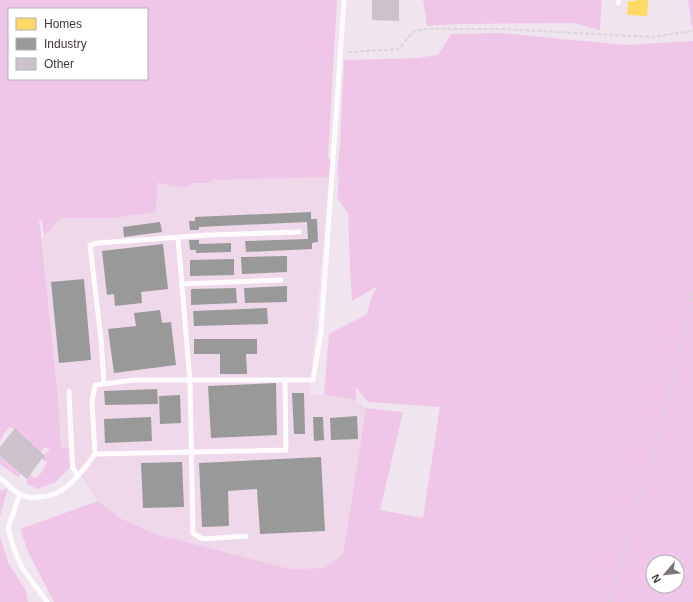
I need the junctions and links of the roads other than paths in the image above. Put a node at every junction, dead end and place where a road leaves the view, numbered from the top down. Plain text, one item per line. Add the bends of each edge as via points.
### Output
1 (344, 0) edge
2 (299, 232) dead end
3 (178, 238) junction
4 (281, 280) dead end
5 (181, 284) junction
6 (285, 380) junction
7 (190, 381) junction
8 (104, 384) junction
9 (69, 391) dead end
10 (191, 452) junction
11 (95, 454) junction
12 (78, 476) junction
13 (0, 478) edge
14 (20, 494) junction
15 (246, 536) dead end
16 (47, 602) edge

1 - 6 lane via 320,339 313,380
2 - 3 lane
3 - 5 lane
3 - 8 lane via 90,245
4 - 5 lane
5 - 7 lane
6 - 7 lane
6 - 10 lane via 286,450
7 - 8 lane via 134,380
7 - 10 lane
8 - 11 lane via 95,384 92,402
9 - 12 lane via 72,459 73,468
10 - 11 lane
10 - 15 lane via 193,533 203,539
11 - 12 lane
12 - 14 lane via 59,492 48,497 33,498
13 - 14 lane
14 - 16 lane via 8,528 23,569

